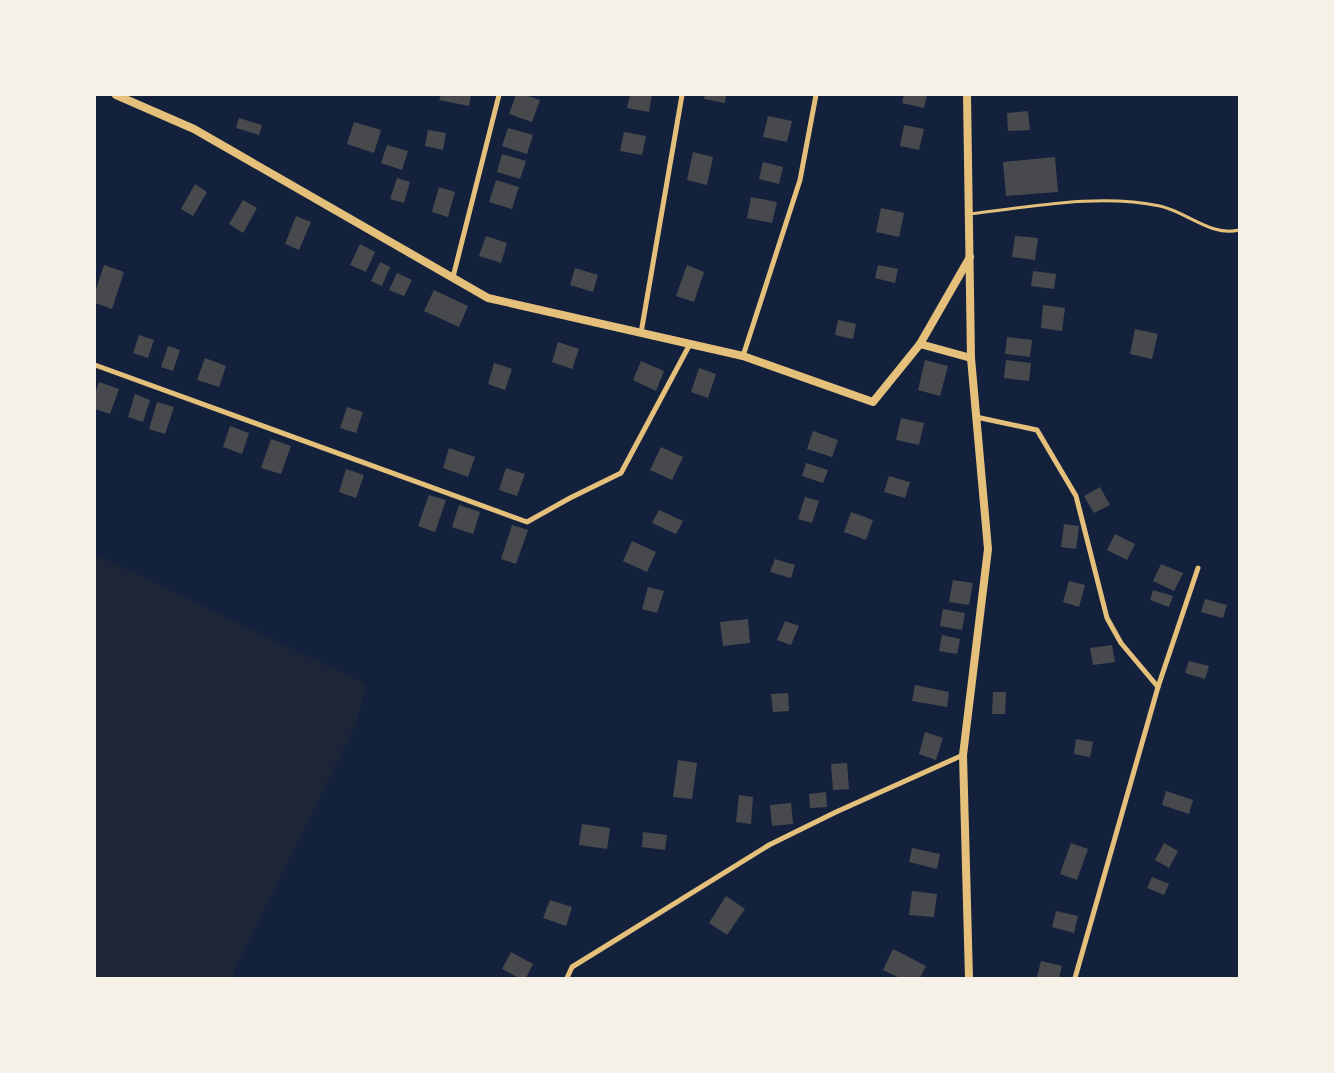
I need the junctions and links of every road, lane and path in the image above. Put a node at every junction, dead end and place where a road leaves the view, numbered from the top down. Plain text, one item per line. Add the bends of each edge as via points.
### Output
1 (116, 95) edge
2 (499, 95) edge
3 (682, 95) edge
4 (816, 95) edge
5 (967, 95) edge
6 (969, 214) junction
7 (1239, 230) edge
8 (970, 256) junction
9 (453, 277) junction
10 (641, 332) junction
11 (690, 344) junction
12 (920, 344) junction
13 (743, 356) junction
14 (971, 358) junction
15 (95, 365) edge
16 (976, 417) junction
17 (1198, 568) dead end
18 (1158, 687) junction
19 (963, 755) junction
20 (566, 978) edge
21 (969, 978) edge
22 (1075, 978) edge

1 - 9 street via 194,129
2 - 9 street
3 - 10 street
4 - 13 street via 800,180
5 - 6 street
6 - 7 lane via 1095,200 1161,206 1226,233
6 - 8 street
8 - 12 street
8 - 14 street
9 - 10 street via 488,298
10 - 11 street
11 - 13 street
11 - 15 street via 621,473 526,522
12 - 13 street via 873,402
12 - 14 street
14 - 16 street
16 - 18 street via 1037,430 1076,496 1108,618 1121,643
16 - 19 street via 988,549
17 - 18 street
18 - 22 street
19 - 20 street via 769,846 572,967
19 - 21 street

